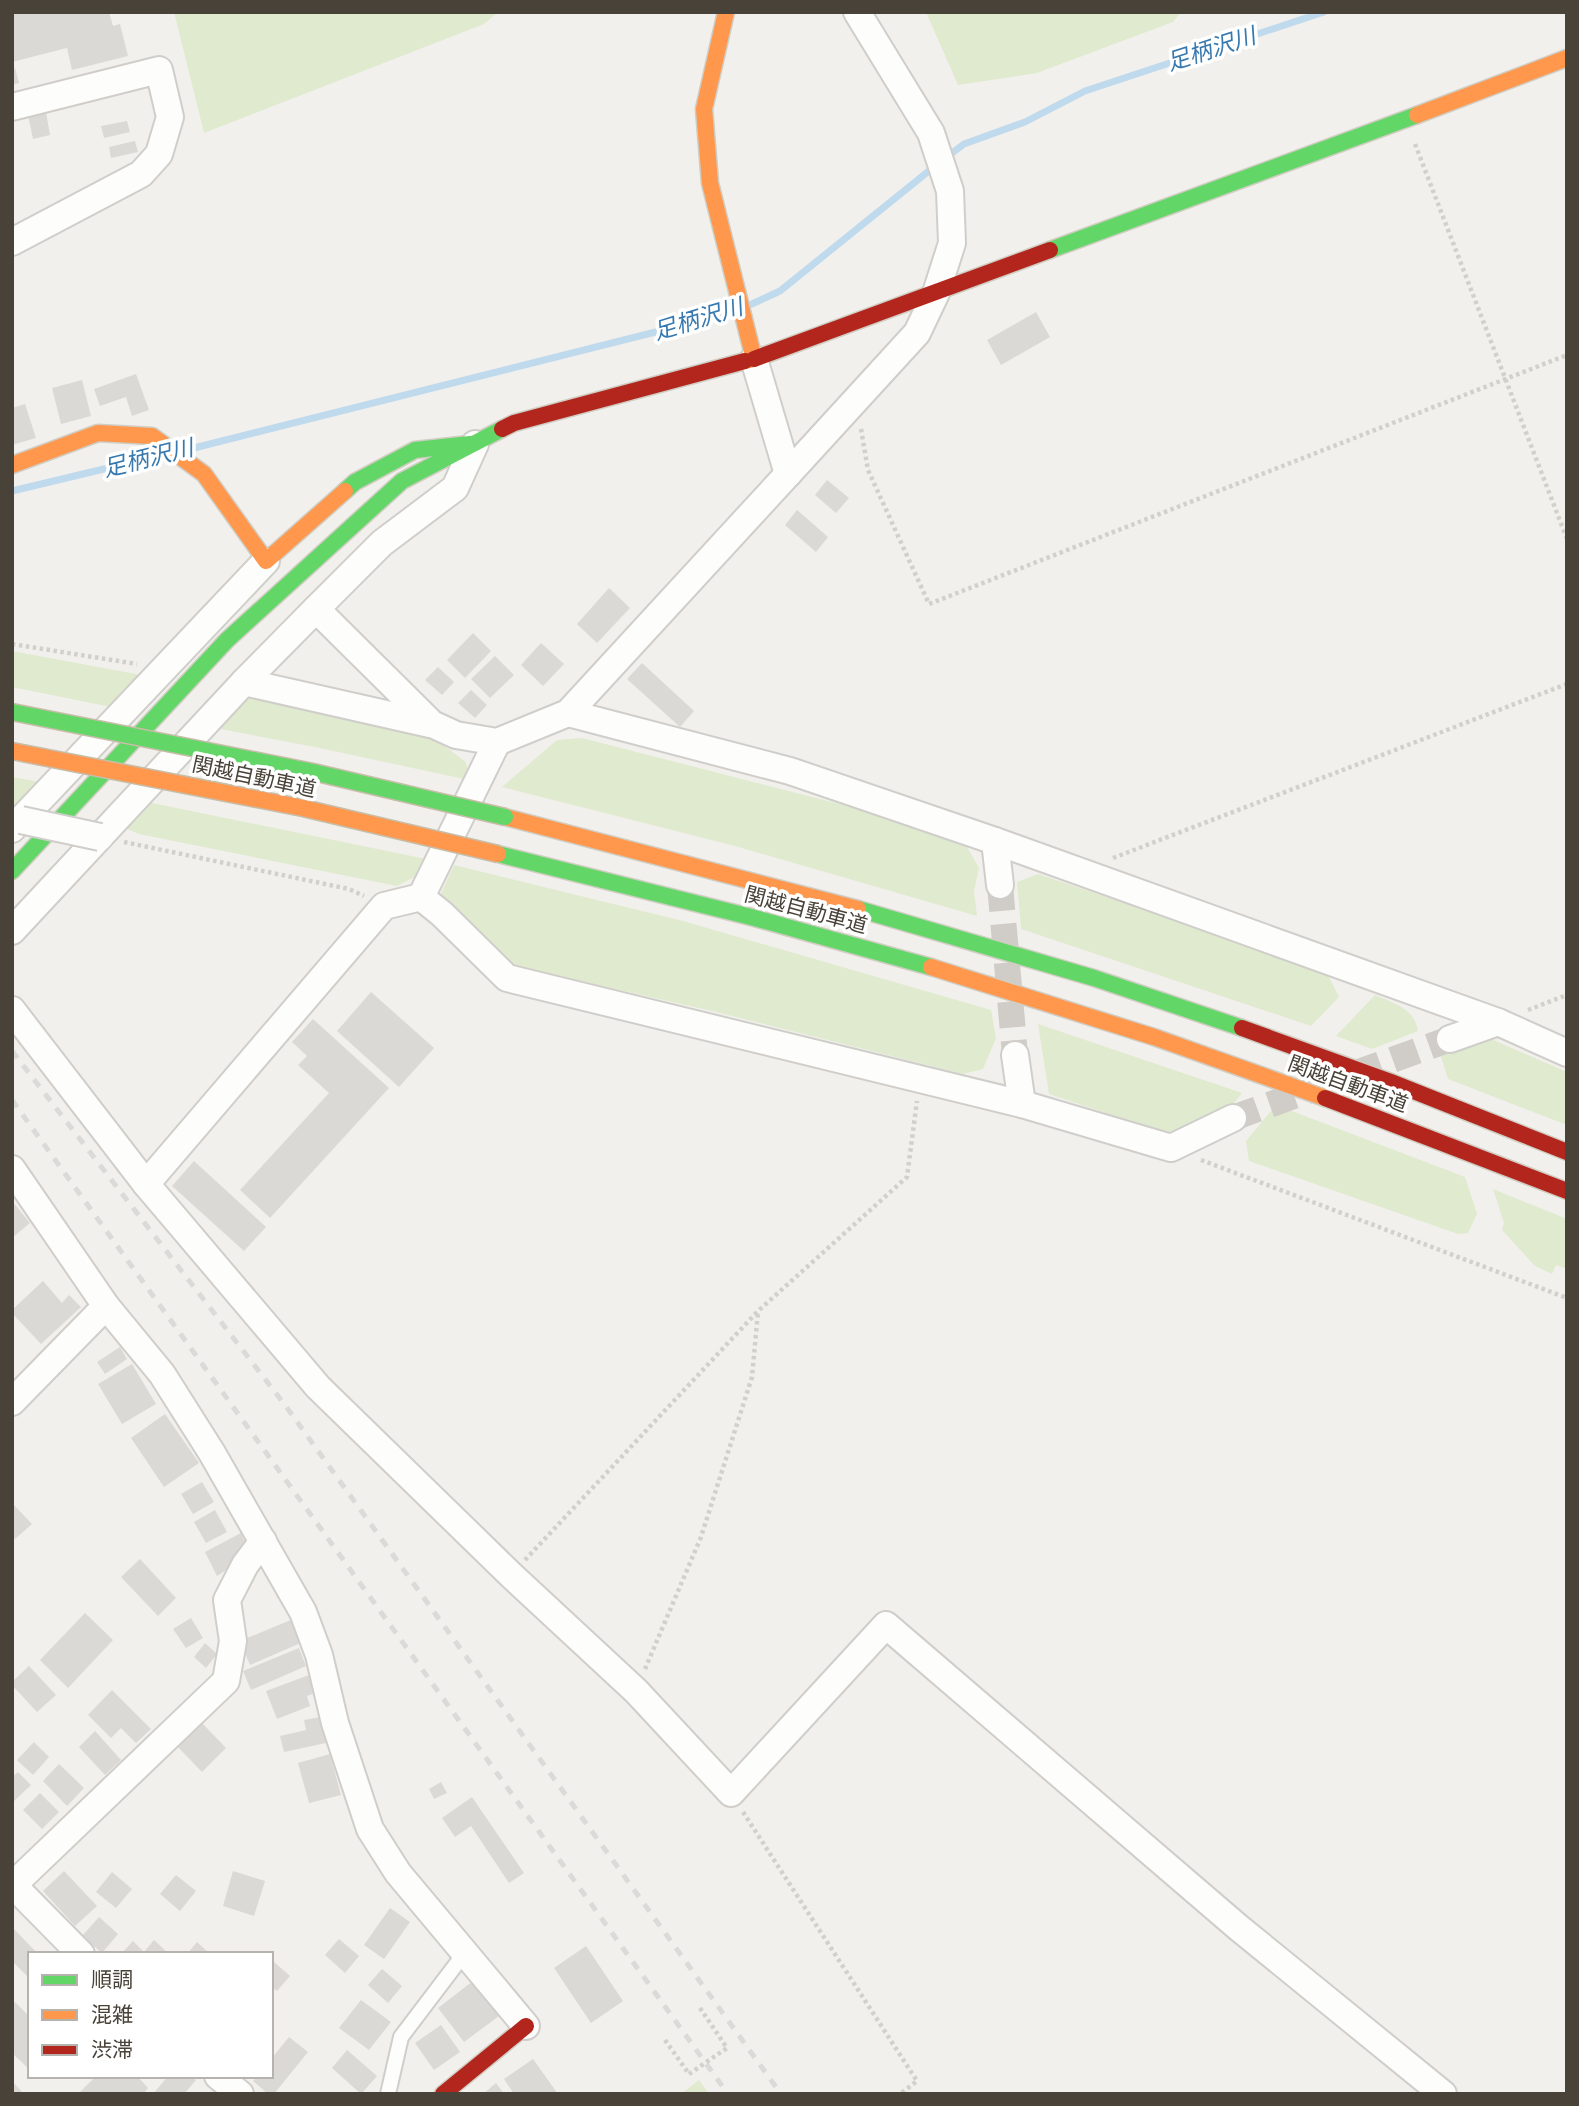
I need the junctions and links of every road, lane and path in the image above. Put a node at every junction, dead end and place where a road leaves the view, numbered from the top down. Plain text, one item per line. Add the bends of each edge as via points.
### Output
1 (726, 12) edge
2 (857, 12) edge
3 (1567, 58) edge
4 (12, 107) edge
5 (1406, 119) junction
6 (12, 242) edge
7 (936, 293) junction
8 (1567, 355) edge
9 (754, 359) junction
10 (1505, 379) junction
11 (856, 401) junction
12 (475, 444) junction
13 (12, 465) edge
14 (788, 474) junction
15 (1567, 539) edge
16 (267, 561) junction
17 (316, 610) junction
18 (12, 643) edge
19 (166, 669) junction
20 (244, 682) junction
21 (1567, 684) edge
22 (12, 712) edge
23 (568, 713) junction
24 (432, 724) junction
25 (497, 742) junction
26 (12, 751) edge
27 (17, 824) edge
28 (100, 837) junction
29 (995, 841) junction
30 (12, 872) edge
31 (1079, 872) junction
32 (1000, 885) tunnel mouth
33 (421, 897) junction
34 (384, 906) junction
35 (12, 931) edge
36 (12, 1010) edge
37 (1498, 1022) junction
38 (1450, 1039) tunnel mouth
39 (1567, 1053) edge
40 (1015, 1055) tunnel mouth
41 (920, 1079) junction
42 (1022, 1104) junction
43 (1233, 1118) tunnel mouth
44 (1171, 1148) junction
45 (1567, 1152) edge
46 (12, 1169) edge
47 (146, 1184) junction
48 (1567, 1191) edge
49 (1567, 1298) edge
50 (106, 1306) junction
51 (758, 1311) junction
52 (12, 1402) edge
53 (263, 1541) junction
54 (511, 1575) junction
55 (636, 1691) junction
56 (731, 1793) junction
57 (13, 1886) edge
58 (79, 1952) edge
59 (464, 1954) junction
60 (700, 2008) dead end
61 (526, 2026) joint
62 (665, 2040) dead end
63 (220, 2078) edge
64 (240, 2094) edge
65 (388, 2094) edge
66 (443, 2094) edge
67 (901, 2094) edge
68 (1443, 2094) edge

1 - 9 main road via 704,109 706,146 710,183
2 - 7 street via 931,133 950,191 952,243
3 - 5 main road
4 - 6 street via 159,70 170,117 159,154 141,174
5 - 7 main road
5 - 10 path
7 - 9 main road
7 - 11 street via 917,333
8 - 10 path
9 - 12 main road via 514,423
9 - 14 street
10 - 11 path via 929,604 868,470
10 - 15 path
11 - 14 street
12 - 16 main road via 415,450 355,482
12 - 17 street via 455,488 382,543
12 - 30 main road via 402,481 227,640
13 - 16 main road via 97,433 152,436 204,474
14 - 23 street
16 - 19 street
17 - 20 street
17 - 24 street
18 - 19 path
19 - 27 street
20 - 24 street
20 - 28 street
21 - 31 path
22 - 45 main road, 関越自動車道, bridge via 300,769 505,817 914,924 1268,1037
23 - 25 street
23 - 29 street via 790,771
24 - 25 street via 456,735
25 - 33 street
26 - 48 main road, 関越自動車道, bridge via 303,808 498,853 902,958 1256,1073 1440,1139
27 - 28 street, bridge
28 - 34 path via 349,889
28 - 35 street
29 - 31 street
29 - 32 street
31 - 37 street
33 - 34 street
33 - 41 street via 506,978
34 - 47 street
36 - 47 street
37 - 38 street
37 - 39 street
40 - 42 street
41 - 42 street
41 - 51 path via 907,1177
42 - 44 street
43 - 44 street
44 - 49 path
46 - 50 street
47 - 54 street via 318,1388
50 - 52 street
50 - 53 street via 162,1374
51 - 54 path
51 - 55 path via 752,1377 701,1537
53 - 57 street via 227,1600 233,1641 226,1681
53 - 59 street via 303,1612 319,1655 335,1723 370,1829 398,1873
54 - 55 street
55 - 56 street
56 - 67 path via 917,2081
56 - 68 street via 886,1625 1239,1928
57 - 58 street
59 - 61 street
59 - 65 lane via 401,2037
60 - 62 path, bridge via 727,2048 689,2074
61 - 66 main road
63 - 64 street

